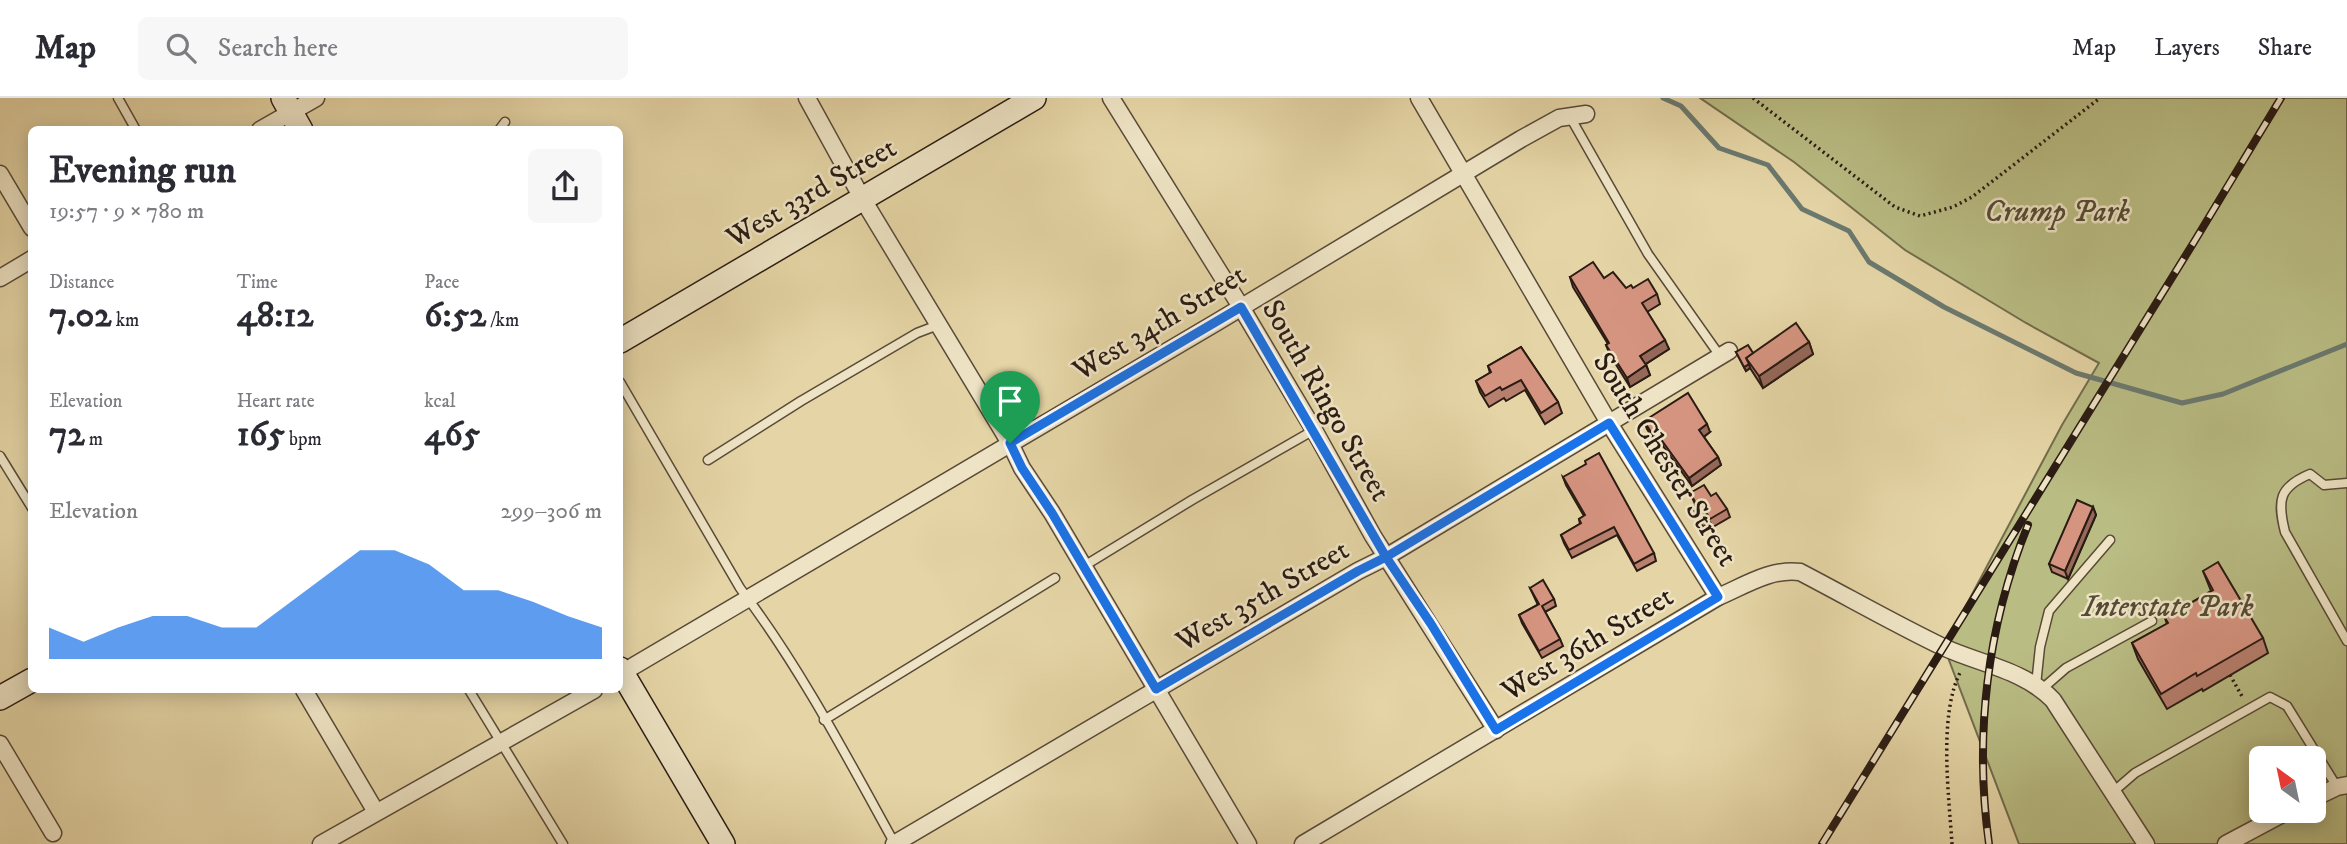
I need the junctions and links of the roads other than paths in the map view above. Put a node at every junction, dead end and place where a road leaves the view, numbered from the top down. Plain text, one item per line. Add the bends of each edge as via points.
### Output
1 (118, 98) edge
2 (316, 98) edge
3 (807, 98) edge
4 (1034, 98) edge
5 (1111, 98) edge
6 (1419, 98) edge
7 (292, 113) edge
8 (1586, 114) dead end
9 (1569, 115) junction
10 (134, 126) edge
11 (268, 126) edge
12 (0, 174) edge
13 (1462, 174) junction
14 (863, 198) junction
15 (28, 221) edge
16 (28, 261) edge
17 (0, 278) edge
18 (1241, 307) junction
19 (937, 325) junction
20 (623, 339) edge
21 (1725, 354) joint
22 (623, 387) edge
23 (1609, 423) junction
24 (1314, 429) junction
25 (1010, 443) junction
26 (0, 456) edge
27 (708, 460) dead end
28 (2347, 483) edge
29 (28, 502) edge
30 (2110, 540) dead end
31 (1386, 557) junction
32 (1084, 566) junction
33 (1055, 579) dead end
34 (1718, 597) junction
35 (748, 599) junction
36 (2152, 621) dead end
37 (2347, 641) edge
38 (623, 670) edge
39 (623, 677) edge
40 (28, 682) edge
41 (2039, 687) junction
42 (1156, 689) junction
43 (306, 693) edge
44 (471, 693) edge
45 (589, 693) edge
46 (0, 698) edge
47 (824, 720) junction
48 (1496, 730) junction
49 (501, 742) junction
50 (0, 744) edge
51 (2342, 786) edge
52 (2113, 792) junction
53 (376, 812) junction
54 (2266, 823) edge
55 (53, 833) dead end
56 (321, 844) edge
57 (563, 844) edge
58 (723, 844) edge
59 (895, 844) edge
60 (1248, 844) edge
61 (1303, 844) edge
62 (2147, 844) edge
63 (2227, 844) edge

1 - 10 lane
2 - 7 street
3 - 14 street
4 - 14 street, West 33rd Street
5 - 18 street, South Ringo Street
6 - 13 street, South Chester Street
7 - 11 street
8 - 9 street, West 34th Street
9 - 13 street, West 34th Street
9 - 21 lane via 1648,254
12 - 15 street
13 - 18 street, West 34th Street
13 - 23 street, South Chester Street
14 - 19 street
14 - 20 street, West 33rd Street
16 - 17 street
18 - 24 street, South Ringo Street
18 - 25 street, West 34th Street
19 - 25 street
19 - 27 lane via 801,401
21 - 23 street, West 35th Street
22 - 35 lane
23 - 31 street, West 35th Street
23 - 34 street, South Chester Street
24 - 31 street, South Ringo Street
24 - 32 lane
25 - 32 street
25 - 35 street, West 34th Street
26 - 29 lane
28 - 37 lane via 2323,485 2311,474 2294,481 2281,495 2280,513 2285,532
30 - 41 lane via 2049,611 2040,647
31 - 42 street, West 35th Street
31 - 48 street, South Ringo Street
32 - 42 street
33 - 47 lane
34 - 41 street, South Chester Street via 1777,572 1800,572 1944,647
34 - 48 street, West 36th Street
35 - 38 street, West 34th Street
35 - 47 lane
36 - 41 lane
39 - 58 street
40 - 46 street
41 - 52 street, South Chester Street via 2053,700
42 - 59 street, West 35th Street
42 - 60 street
43 - 53 street
44 - 49 lane
45 - 49 street
47 - 59 lane
48 - 61 street, West 36th Street
49 - 53 street
49 - 57 lane
50 - 55 street
51 - 52 lane via 2287,706 2270,696 2136,773
52 - 62 street, South Chester Street
53 - 56 street
54 - 63 street

